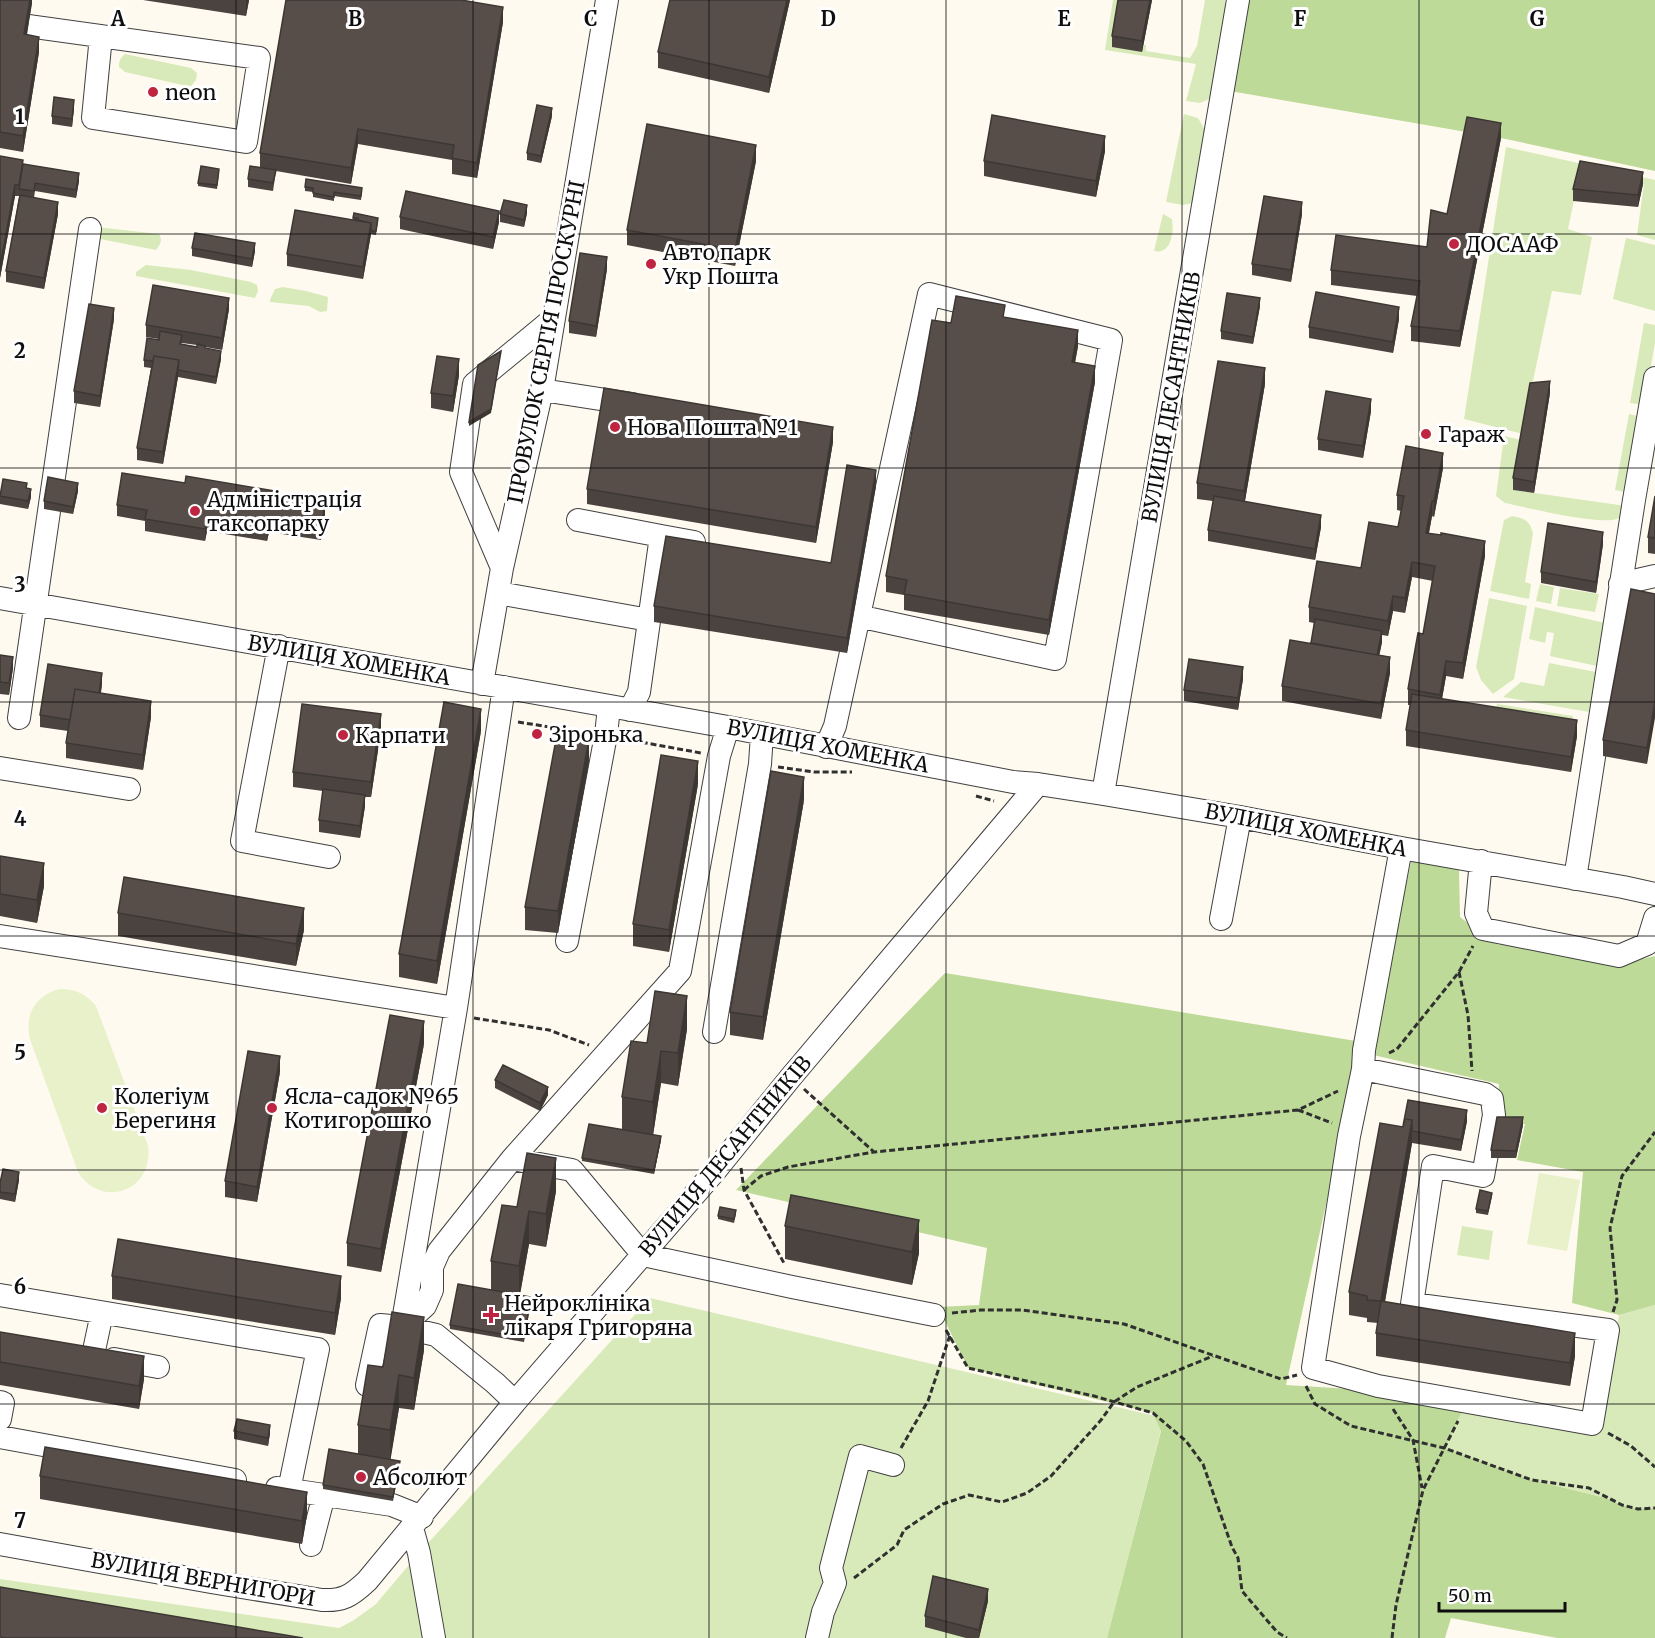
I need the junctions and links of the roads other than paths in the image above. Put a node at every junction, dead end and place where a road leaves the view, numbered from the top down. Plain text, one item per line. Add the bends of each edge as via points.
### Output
1 (607, 0) edge
2 (1238, 0) edge
3 (28, 26) edge
4 (101, 36) junction
5 (90, 229) dead end
6 (554, 318) junction
7 (1655, 378) edge
8 (542, 390) junction
9 (654, 407) edge
10 (578, 520) dead end
11 (661, 536) junction
12 (719, 547) edge
13 (502, 567) junction
14 (1655, 576) edge
15 (1620, 584) junction
16 (498, 593) junction
17 (0, 598) edge
18 (36, 604) junction
19 (858, 616) junction
20 (649, 620) junction
21 (279, 646) junction
22 (493, 686) junction
23 (620, 708) junction
24 (19, 718) dead end
25 (728, 727) junction
26 (762, 734) junction
27 (826, 747) junction
28 (0, 768) edge
29 (1038, 784) junction
30 (129, 789) dead end
31 (1103, 794) junction
32 (1240, 817) junction
33 (1401, 848) junction
34 (329, 857) dead end
35 (1481, 861) junction
36 (1575, 879) junction
37 (1655, 894) edge
38 (1655, 918) edge
39 (1221, 919) dead end
40 (0, 936) edge
41 (567, 941) dead end
42 (456, 1008) junction
43 (714, 1032) dead end
44 (1363, 1070) junction
45 (512, 1159) junction
46 (643, 1254) junction
47 (0, 1295) edge
48 (102, 1313) junction
49 (934, 1315) road end
50 (402, 1327) junction
51 (70, 1351) edge
52 (93, 1355) junction
53 (158, 1366) dead end
54 (367, 1385) edge
55 (0, 1402) edge
56 (515, 1402) junction
57 (0, 1419) edge
58 (0, 1437) edge
59 (893, 1465) road end
60 (289, 1490) junction
61 (324, 1495) junction
62 (417, 1522) junction
63 (0, 1544) edge
64 (311, 1545) dead end
65 (434, 1638) edge
66 (816, 1638) edge

1 - 6 street, ПРОВУЛОК СЕРГІЯ ПРОСКУРНІ
2 - 31 street, ВУЛИЦЯ ДЕСАНТНИКІВ
3 - 4 street
4 - 4 street via 259,58 246,142 93,118
5 - 18 street
6 - 8 street, ПРОВУЛОК СЕРГІЯ ПРОСКУРНІ
6 - 13 street via 474,384 461,472
7 - 15 street
8 - 9 street
8 - 13 street, ПРОВУЛОК СЕРГІЯ ПРОСКУРНІ
10 - 11 street
11 - 12 street
11 - 20 street
13 - 16 street, ПРОВУЛОК СЕРГІЯ ПРОСКУРНІ
14 - 15 street
15 - 36 street
16 - 20 street
16 - 22 street, ПРОВУЛОК СЕРГІЯ ПРОСКУРНІ
17 - 18 street, ВУЛИЦЯ ХОМЕНКА
18 - 21 street, ВУЛИЦЯ ХОМЕНКА
18 - 24 street
19 - 19 street via 929,294 1111,340 1055,659
19 - 27 street via 835,726
20 - 23 street via 639,692
21 - 22 street, ВУЛИЦЯ ХОМЕНКА
21 - 34 street via 242,841
22 - 23 street, ВУЛИЦЯ ХОМЕНКА
22 - 42 street, ПРОВУЛОК СЕРГІЯ ПРОСКУРНІ
23 - 25 street, ВУЛИЦЯ ХОМЕНКА
23 - 41 street via 606,735
25 - 26 street, ВУЛИЦЯ ХОМЕНКА
25 - 45 street via 719,756 680,970
26 - 27 street, ВУЛИЦЯ ХОМЕНКА
26 - 43 street
27 - 29 street, ВУЛИЦЯ ХОМЕНКА
28 - 30 street
29 - 31 street, ВУЛИЦЯ ХОМЕНКА
29 - 46 street, ВУЛИЦЯ ДЕСАНТНИКІВ
31 - 32 street, ВУЛИЦЯ ХОМЕНКА
32 - 33 street, ВУЛИЦЯ ХОМЕНКА
32 - 39 street
33 - 35 street, ВУЛИЦЯ ХОМЕНКА
33 - 44 street
35 - 36 street, ВУЛИЦЯ ХОМЕНКА
35 - 38 street via 1476,913 1483,929 1619,956 1647,944
36 - 37 street, ВУЛИЦЯ ХОМЕНКА
40 - 42 street
42 - 50 street, ПРОВУЛОК СЕРГІЯ ПРОСКУРНІ
44 - 44 street via 1306,1371 1592,1424 1608,1330 1412,1304 1433,1166 1483,1176 1492,1099 1485,1094
45 - 46 street via 572,1170
45 - 50 street via 439,1251 425,1306
46 - 49 street
46 - 56 street, ВУЛИЦЯ ДЕСАНТНИКІВ
47 - 48 street
48 - 52 street
48 - 60 street via 318,1349
50 - 54 street via 380,1324
50 - 56 street via 436,1335
51 - 52 street
52 - 53 street
55 - 57 street
56 - 62 street, ВУЛИЦЯ ДЕСАНТНИКІВ
58 - 60 street
59 - 66 street via 860,1456 831,1568 835,1583
60 - 61 street
61 - 62 street via 392,1505
61 - 64 street
62 - 63 street, ВУЛИЦЯ ВЕРНИГОРИ via 367,1581 336,1601
62 - 65 street

